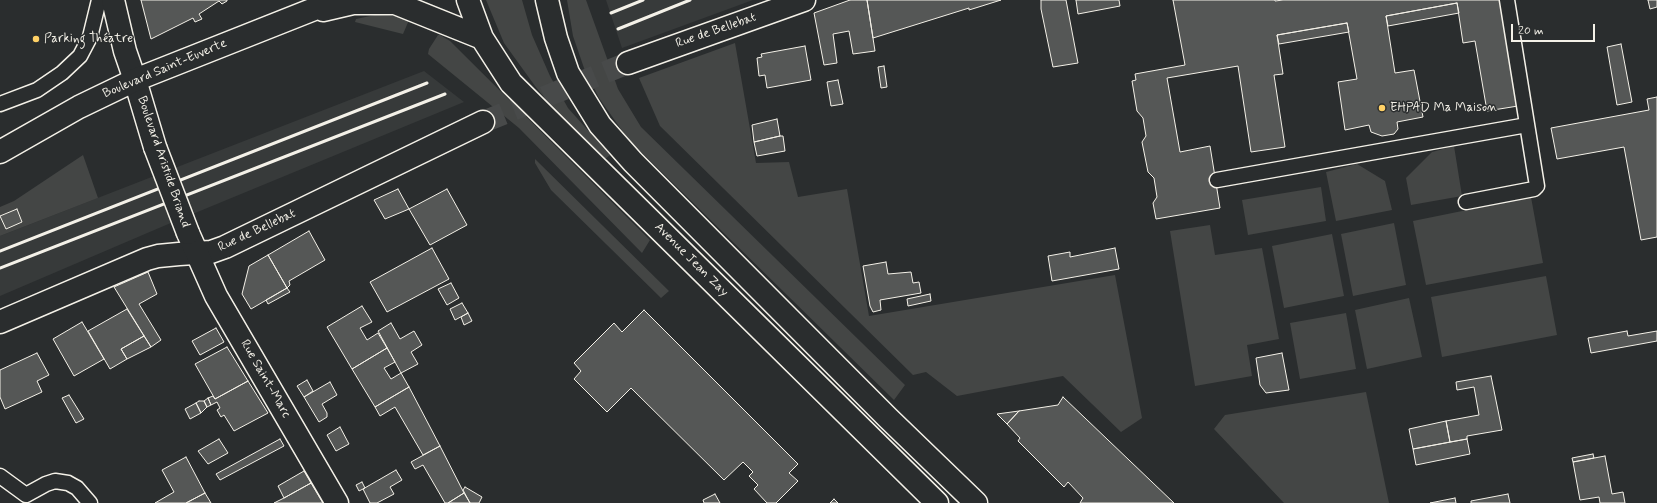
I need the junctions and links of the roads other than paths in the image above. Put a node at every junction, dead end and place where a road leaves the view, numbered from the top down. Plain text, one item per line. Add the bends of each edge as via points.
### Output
1 (99, 0) edge
2 (113, 0) edge
3 (337, 0) edge
4 (468, 0) edge
5 (534, 0) edge
6 (547, 0) edge
7 (804, 0) edge
8 (1507, 0) edge
9 (298, 15) junction
10 (482, 38) junction
11 (556, 38) junction
12 (628, 63) tunnel mouth
13 (135, 80) junction
14 (0, 104) edge
15 (482, 122) tunnel mouth
16 (1527, 125) junction
17 (5, 145) edge
18 (1217, 180) dead end
19 (1466, 202) dead end
20 (198, 254) junction
21 (0, 322) edge
22 (0, 476) edge
23 (90, 503) edge
24 (336, 503) edge
25 (936, 503) edge
26 (976, 503) edge

1 - 14 lane via 90,37 80,56 62,74 37,90
2 - 13 main road, Boulevard Aristide Briand
3 - 9 main road, Boulevard Saint-Euverte
4 - 10 main road, Avenue Jean Zay
5 - 11 main road
6 - 11 main road
7 - 12 main road, Rue de Bellebat
8 - 16 lane
9 - 10 main road via 353,3 395,3
9 - 13 main road, Boulevard Saint-Euverte
10 - 25 main road, Avenue Jean Zay via 512,83
11 - 26 main road via 568,73 583,100 600,125 633,162
13 - 17 main road, Boulevard Saint-Euverte
13 - 20 main road, Boulevard Aristide Briand, bridge via 155,147
15 - 20 main road, Rue de Bellebat via 225,247
16 - 18 lane
16 - 19 lane via 1538,186
20 - 21 main road, Rue de Bellebat via 158,256
20 - 24 main road, Rue Saint-Marc via 216,296
22 - 23 lane via 26,495 55,481 68,483 77,488

